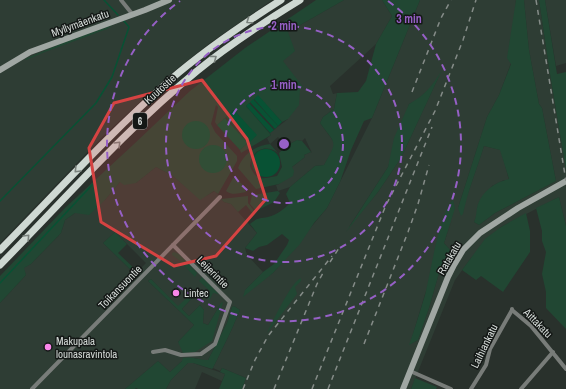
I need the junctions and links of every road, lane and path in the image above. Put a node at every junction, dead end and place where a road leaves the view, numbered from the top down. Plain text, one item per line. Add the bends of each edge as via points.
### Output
1 (121, 0) edge
2 (169, 0) edge
3 (281, 0) edge
4 (300, 0) edge
5 (133, 15) junction
6 (0, 70) edge
7 (566, 181) edge
8 (220, 197) dead end
9 (173, 245) junction
10 (0, 250) edge
11 (0, 265) edge
12 (512, 310) joint
13 (153, 352) dead end
14 (553, 352) junction
15 (566, 369) edge
16 (410, 371) junction
17 (32, 389) edge
18 (403, 389) edge
19 (450, 389) edge
20 (471, 389) edge
21 (521, 389) edge

1 - 5 street
2 - 5 main road, Myllymäenkatu
3 -> 10 highway, Kuutostie / 6 via 211,48 171,80 105,141
11 -> 4 highway, Kuutostie / 6 via 165,99 229,46
5 - 6 main road, Myllymäenkatu via 30,52
7 - 16 main road, Ratakatu via 480,233 463,250 451,271
8 - 9 street, Toikansuontie
9 - 13 street, Leijerintie via 230,302 215,344 201,354 181,355 165,350
9 - 17 street, Toikansuontie
12 - 14 street, Aittakatu via 531,326
12 - 20 street, Laihiankatu via 490,349 486,365
14 - 15 street, Aittakatu
14 - 21 street
16 - 18 main road, Ratakatu
16 - 19 street

